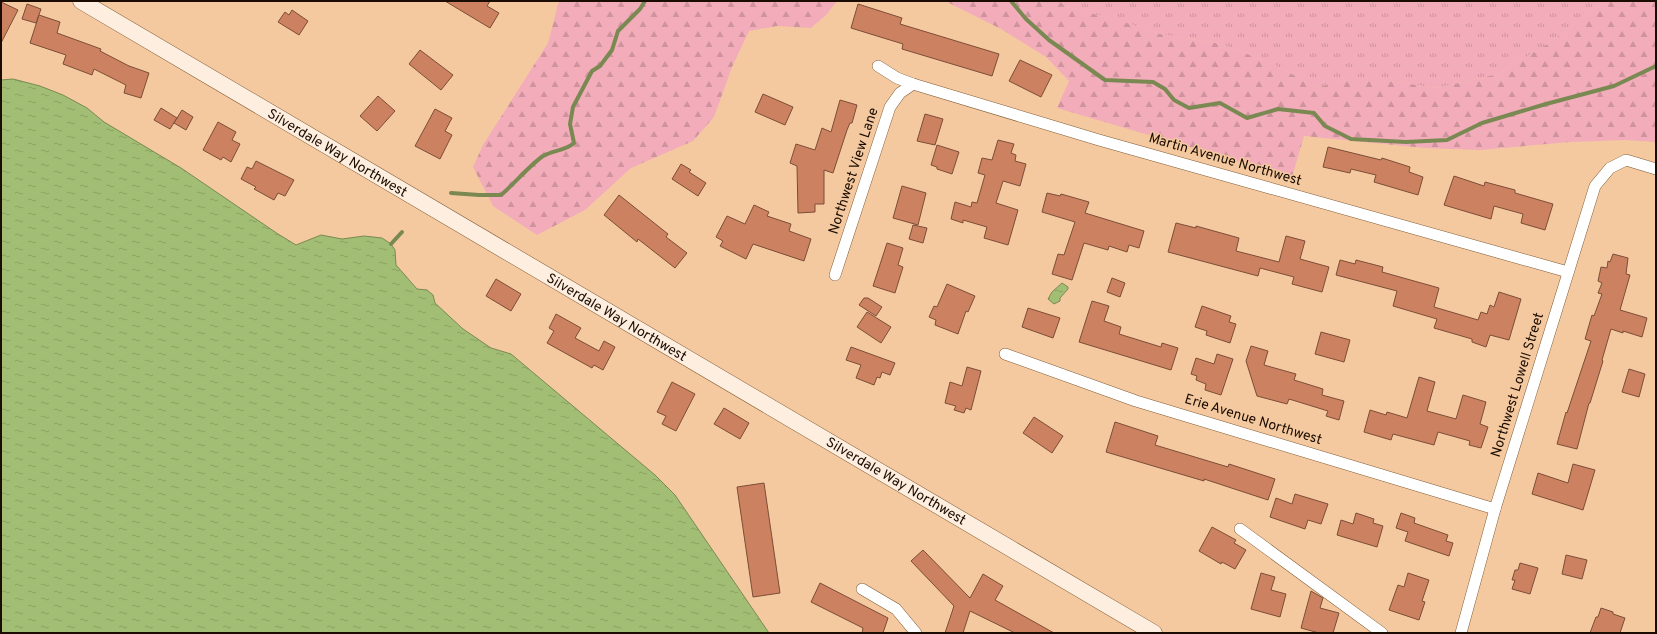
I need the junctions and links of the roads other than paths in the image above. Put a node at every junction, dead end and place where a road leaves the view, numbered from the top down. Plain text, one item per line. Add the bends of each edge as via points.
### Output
1 (81, 1) edge
2 (878, 66) dead end
3 (914, 84) junction
4 (1656, 169) edge
5 (1568, 272) junction
6 (835, 275) dead end
7 (1005, 354) dead end
8 (1495, 509) junction
9 (1240, 528) dead end
10 (862, 589) dead end
11 (916, 633) edge
12 (1154, 633) edge
13 (1382, 633) edge
14 (1461, 633) edge

1 - 12 main road, Silverdale Way Northwest
2 - 3 street, Martin Avenue Northwest via 897,78
3 - 5 street, Martin Avenue Northwest via 1105,142
3 - 6 street, Northwest View Lane via 900,93 890,107
4 - 5 street, Northwest Lowell Street via 1626,160 1610,168 1596,186
5 - 8 street, Northwest Lowell Street
7 - 8 street, Erie Avenue Northwest via 1136,401
8 - 14 street, Northwest Lowell Street
9 - 13 street
10 - 11 street via 896,609

